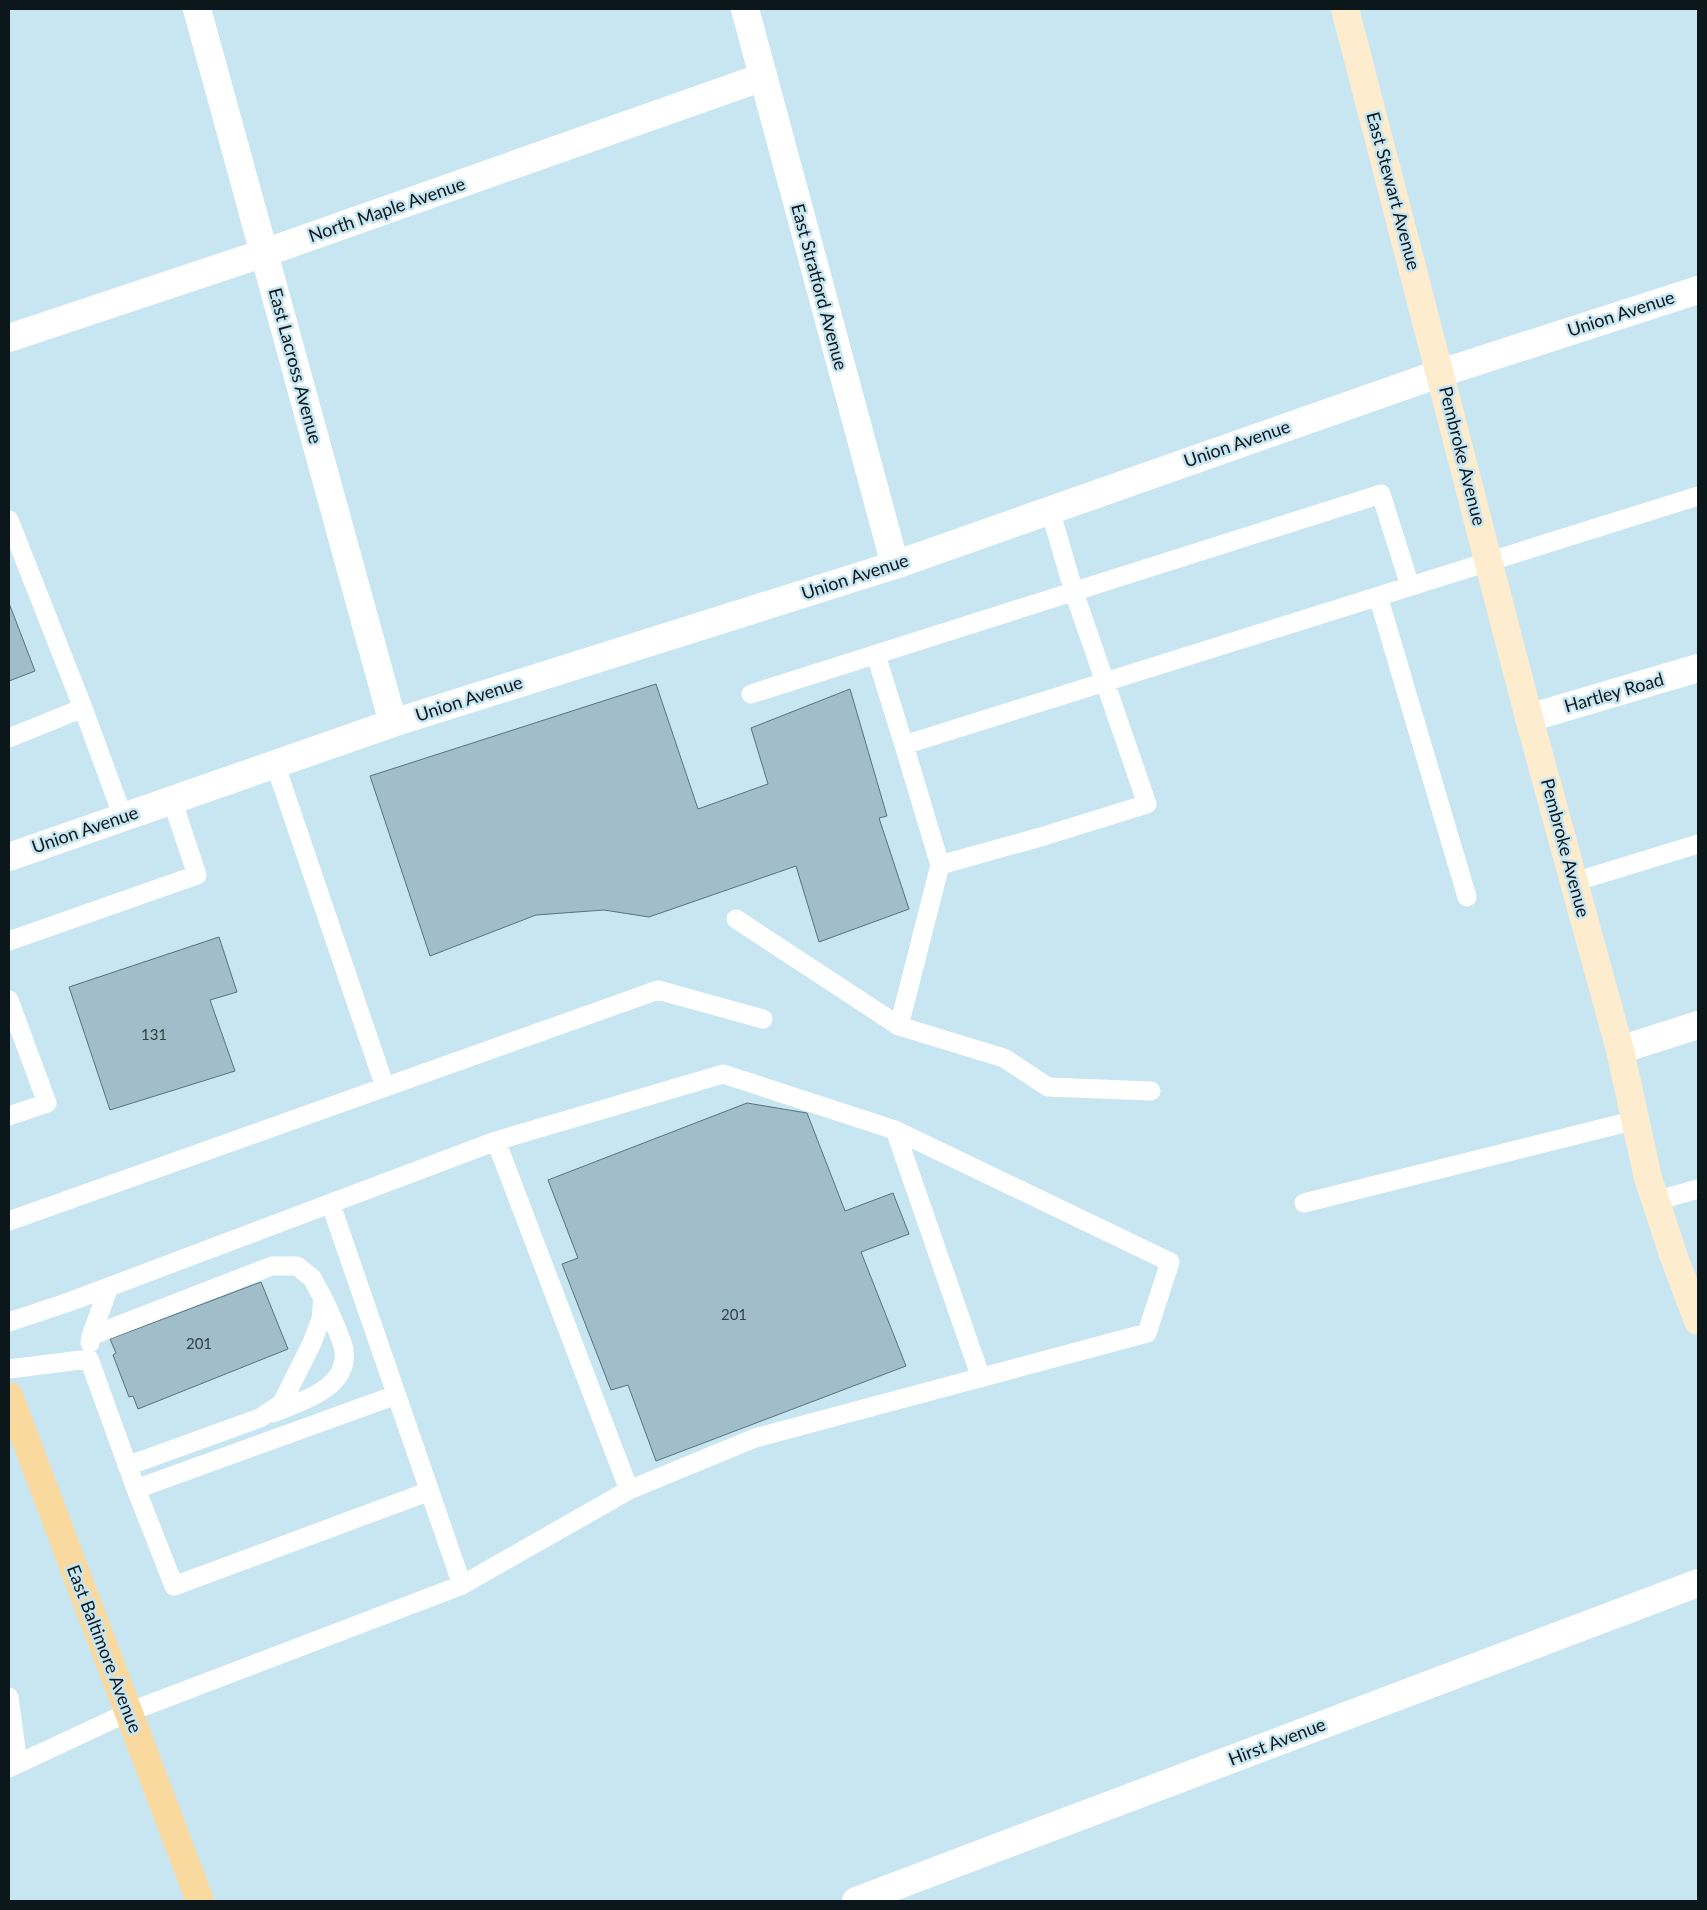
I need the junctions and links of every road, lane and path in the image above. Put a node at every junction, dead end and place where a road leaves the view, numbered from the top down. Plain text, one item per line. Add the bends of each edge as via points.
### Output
1 (197, 9) edge
2 (745, 9) edge
3 (1345, 9) edge
4 (763, 77) junction
5 (264, 254) junction
6 (1698, 290) edge
7 (9, 338) edge
8 (1441, 373) junction
9 (1698, 496) edge
10 (1050, 510) junction
11 (9, 520) edge
12 (1489, 561) junction
13 (895, 564) junction
14 (1410, 586) junction
15 (1074, 592) junction
16 (1378, 596) junction
17 (876, 655) junction
18 (1698, 668) edge
19 (1106, 681) junction
20 (751, 694) dead end
21 (83, 708) junction
22 (1529, 718) junction
23 (393, 724) junction
24 (9, 738) edge
25 (904, 745) junction
26 (275, 764) junction
27 (172, 800) junction
28 (123, 817) junction
29 (1698, 844) edge
30 (9, 857) edge
31 (940, 865) junction
32 (1574, 882) junction
33 (1467, 897) dead end
34 (736, 919) dead end
35 (9, 942) edge
36 (9, 1000) edge
37 (763, 1019) dead end
38 (1698, 1025) edge
39 (899, 1026) junction
40 (1620, 1050) junction
41 (385, 1087) junction
42 (1151, 1091) dead end
43 (9, 1116) edge
44 (1636, 1120) junction
45 (895, 1130) junction
46 (496, 1141) junction
47 (1698, 1189) edge
48 (1655, 1201) junction
49 (1304, 1203) dead end
50 (331, 1205) junction
51 (9, 1221) edge
52 (109, 1287) junction
53 (324, 1298) junction
54 (1698, 1320) edge
55 (9, 1322) edge
56 (91, 1336) junction
57 (89, 1359) junction
58 (9, 1369) edge
59 (981, 1378) junction
60 (396, 1395) junction
61 (9, 1396) edge
62 (260, 1418) junction
63 (127, 1466) junction
64 (136, 1488) junction
65 (430, 1490) junction
66 (629, 1490) junction
67 (1698, 1583) edge
68 (462, 1586) junction
69 (9, 1697) edge
70 (129, 1712) junction
71 (13, 1766) edge
72 (200, 1901) edge
73 (856, 1901) edge

1 - 5 street, East Lacross Avenue
2 - 4 street, East Stratford Avenue
3 - 8 street, East Stewart Avenue
4 - 5 street, North Maple Avenue
4 - 13 street, East Stratford Avenue
5 - 7 street, North Maple Avenue
5 - 23 street, East Lacross Avenue
6 - 8 street, Union Avenue
8 - 10 street, Union Avenue
8 - 12 street, Pembroke Avenue
9 - 12 lane
10 - 13 street, Union Avenue
10 - 15 lane
11 - 21 lane
12 - 14 lane
12 - 22 street, Pembroke Avenue
13 - 23 street, Union Avenue
14 - 15 lane via 1381,494
14 - 16 lane
15 - 17 lane
15 - 19 lane
16 - 19 lane
16 - 33 lane
17 - 20 lane
17 - 25 lane
18 - 22 street, Hartley Road
19 - 25 lane
19 - 31 lane via 1147,804
21 - 24 lane
21 - 28 lane
22 - 32 street, Pembroke Avenue
23 - 26 street, Union Avenue
25 - 31 lane
26 - 27 street, Union Avenue
26 - 41 lane
27 - 28 street, Union Avenue
27 - 35 lane via 197,875
28 - 30 street, Union Avenue
29 - 32 lane
31 - 39 lane
32 - 40 street, Pembroke Avenue
34 - 39 lane
36 - 43 lane via 47,1103
37 - 41 lane via 658,990
38 - 40 street
39 - 42 lane via 1004,1058 1048,1087
40 - 44 street, Pembroke Avenue
41 - 51 lane
44 - 48 street, Pembroke Avenue
44 - 49 lane
45 - 46 lane via 723,1074
45 - 59 lane
45 - 59 lane via 1170,1262 1147,1333
46 - 50 lane
46 - 66 lane
47 - 48 lane
48 - 54 street, Pembroke Avenue
50 - 52 lane
50 - 60 lane
52 - 55 lane
52 - 56 lane
53 - 56 lane via 312,1278 297,1266 272,1266
53 - 62 lane via 312,1343 282,1403
53 - 62 lane via 344,1349 342,1368 331,1386
56 - 57 lane
57 - 58 lane
57 - 63 lane
59 - 66 lane via 755,1438
60 - 64 lane
60 - 65 lane
61 - 70 main road, East Baltimore Avenue
62 - 63 lane
63 - 64 lane
64 - 65 lane via 174,1586
65 - 68 lane
66 - 68 lane
67 - 73 street, Hirst Avenue
68 - 70 lane
69 - 71 lane
70 - 71 lane
70 - 72 main road, East Baltimore Avenue

